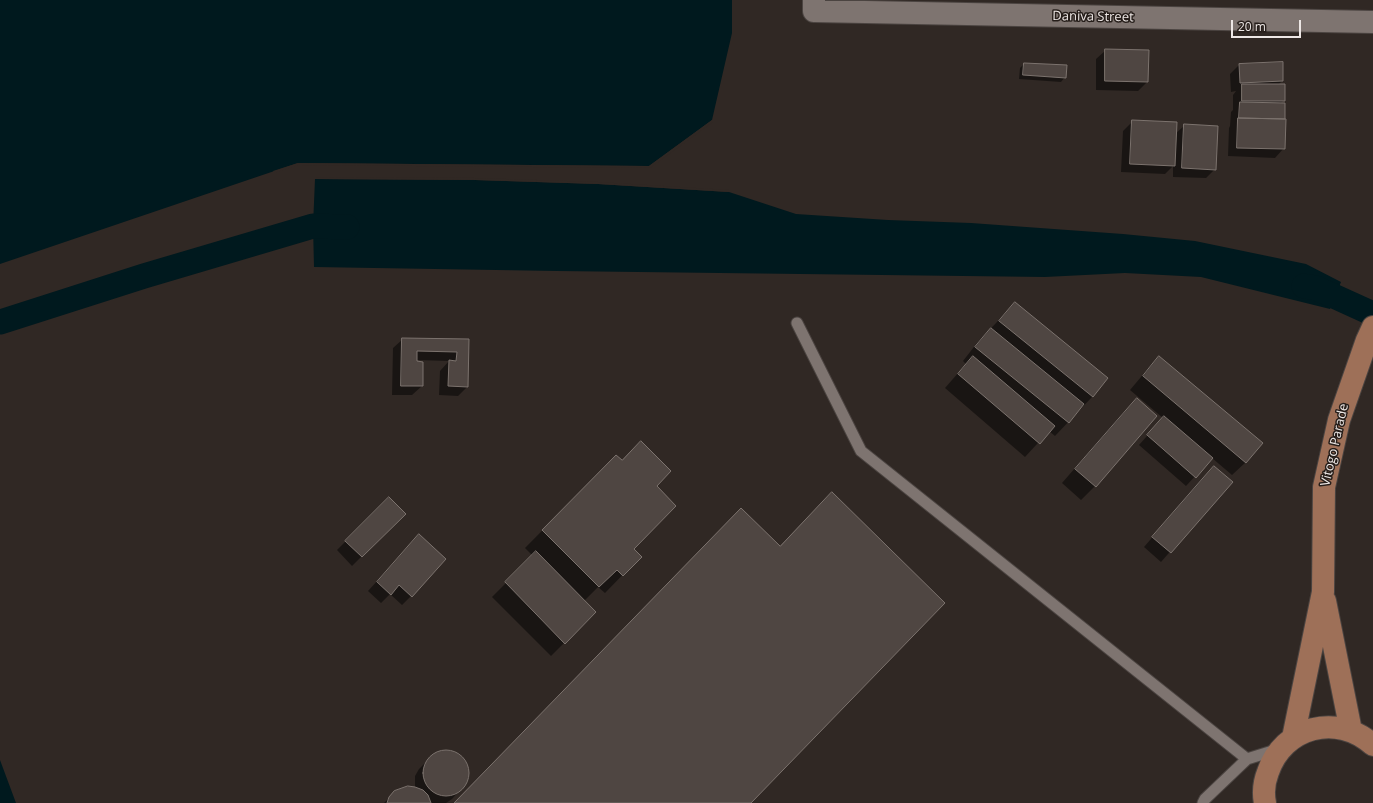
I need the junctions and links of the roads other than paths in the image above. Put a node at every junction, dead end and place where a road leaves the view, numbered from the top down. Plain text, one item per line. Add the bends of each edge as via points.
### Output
1 (814, 6) edge
2 (1373, 22) edge
3 (798, 323) dead end
4 (1370, 333) edge
5 (1323, 592) junction
6 (1351, 730) junction
7 (1287, 743) junction
8 (1373, 745) edge
9 (1247, 759) junction
10 (1203, 803) edge
11 (1265, 803) edge

1 - 2 street, Daniva Street
3 - 9 lane via 861,451
4 - 5 main road, Vitogo Parade via 1339,420 1324,487
5 - 6 main road, Vitogo Parade
5 - 7 main road, Vitogo Parade
6 - 7 main road via 1319,728 1305,731
6 - 8 main road
7 - 9 lane
7 - 11 main road via 1271,762 1265,780
9 - 10 lane

